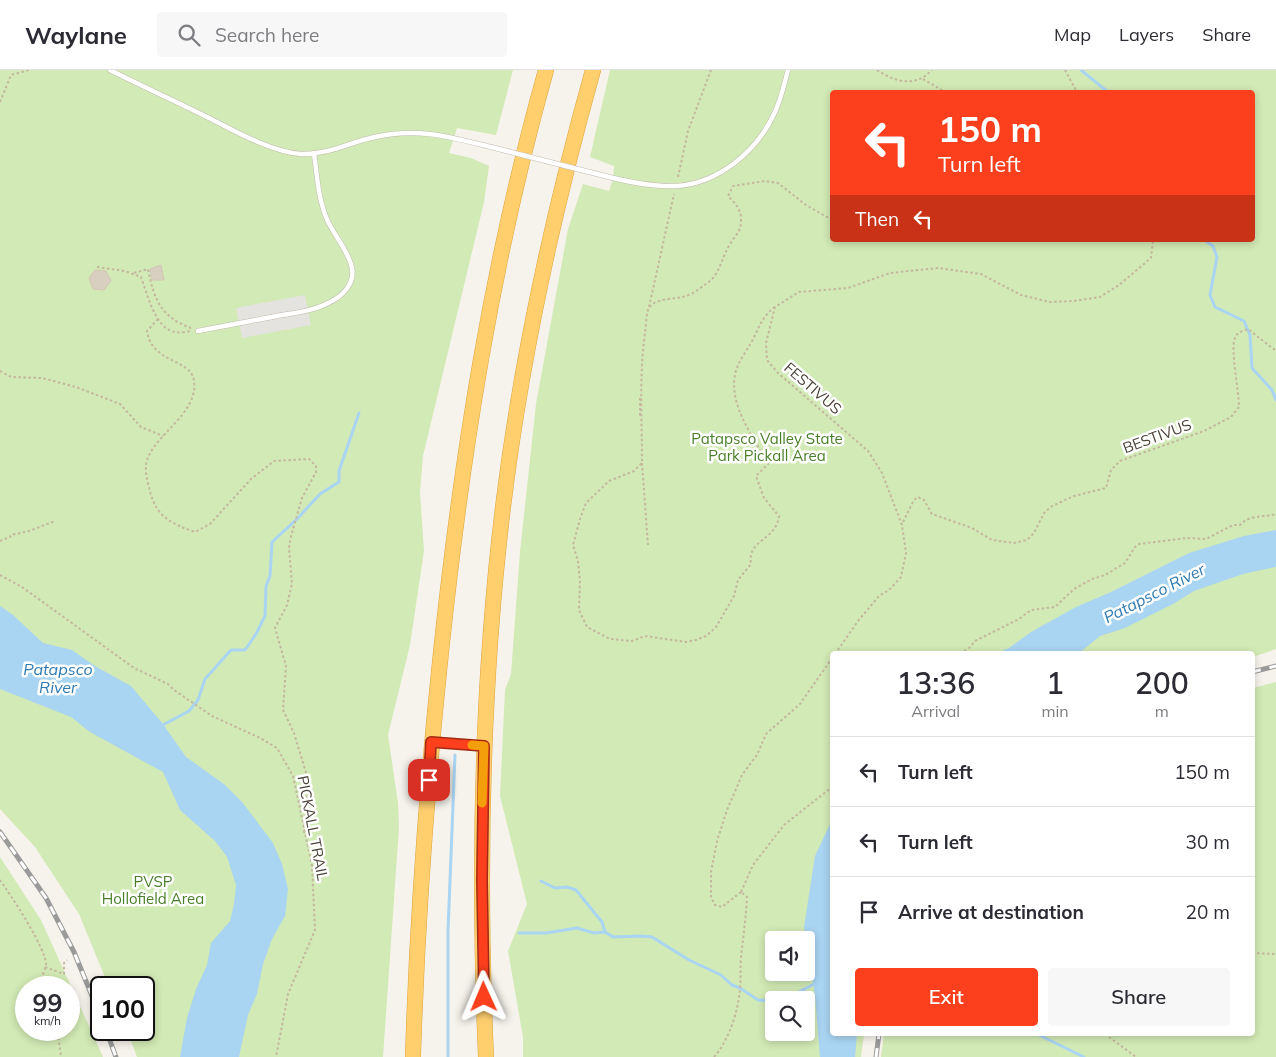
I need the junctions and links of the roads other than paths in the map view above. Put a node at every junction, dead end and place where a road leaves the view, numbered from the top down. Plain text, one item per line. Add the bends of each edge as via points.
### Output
1 (110, 70) edge
2 (546, 70) edge
3 (593, 70) edge
4 (788, 70) edge
5 (314, 154) junction
6 (198, 331) road end
7 (431, 742) junction
8 (484, 746) junction
9 (413, 1057) edge
10 (486, 1057) edge

1 - 5 lane via 246,137 299,154
2 - 7 highway via 507,224 470,414
3 - 8 highway via 550,237 515,422 493,604
4 - 5 lane, bridge via 774,115 751,148 724,171 690,184 633,183 423,132 373,137
5 - 6 lane via 321,203 352,270 347,289 328,304 308,310
7 - 8 lane
7 - 9 highway
8 - 10 highway via 482,918

